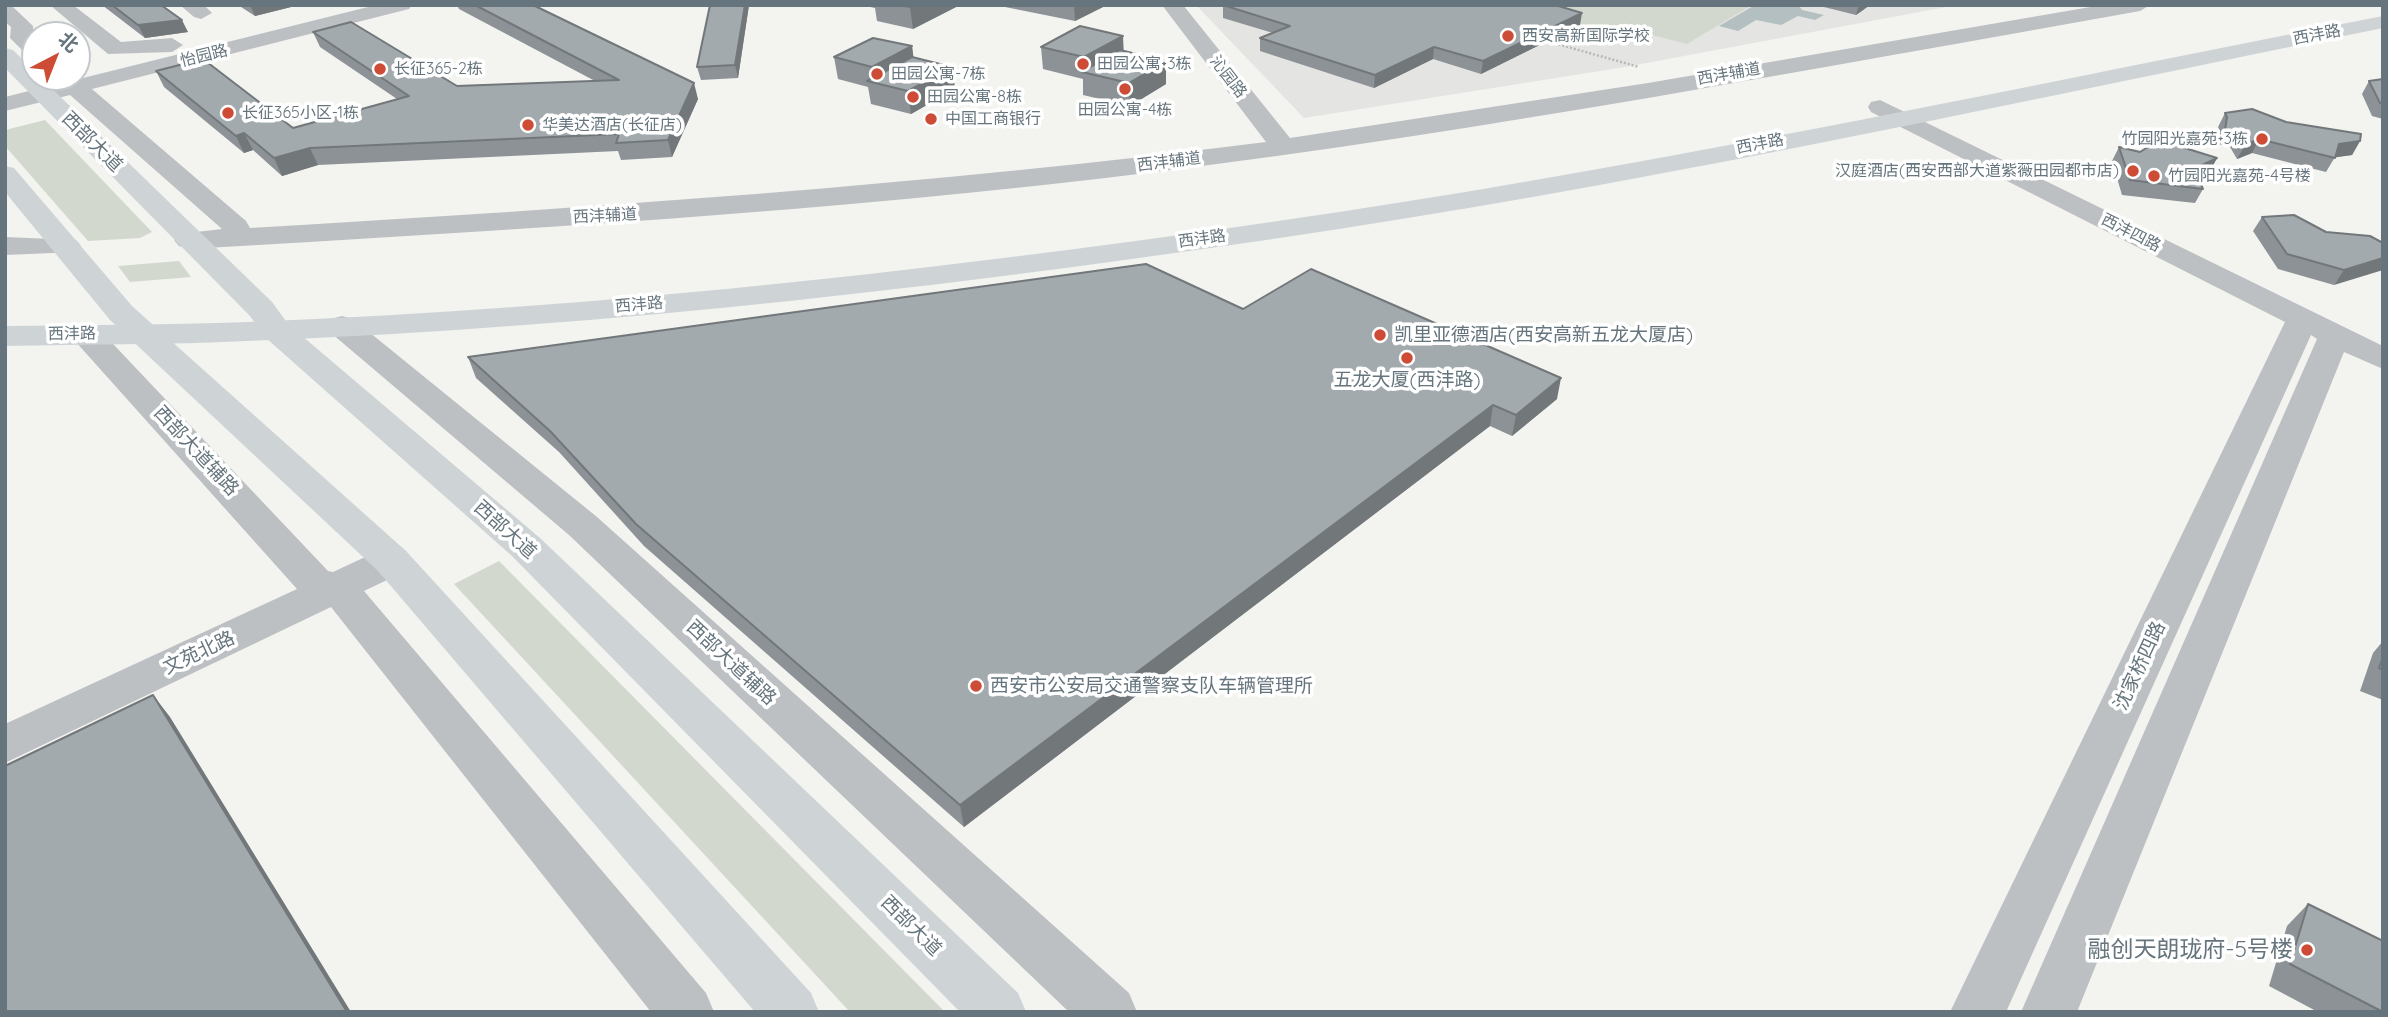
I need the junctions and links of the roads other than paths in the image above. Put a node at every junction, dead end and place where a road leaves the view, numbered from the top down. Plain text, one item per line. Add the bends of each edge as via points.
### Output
1 (60, 5) edge
2 (330, 5) edge
3 (380, 5) edge
4 (402, 5) edge
5 (1172, 5) edge
6 (2092, 5) edge
7 (2140, 5) edge
8 (2383, 7) edge
9 (345, 9) edge
10 (5, 10) edge
11 (2383, 22) edge
12 (21, 25) edge
13 (5, 55) edge
14 (21, 64) edge
15 (91, 78) edge
16 (91, 79) edge
17 (45, 91) edge
18 (62, 91) edge
19 (64, 91) edge
20 (5, 102) edge
21 (1889, 112) junction
22 (1281, 144) junction
23 (8, 182) edge
24 (236, 227) junction
25 (184, 235) junction
26 (5, 246) edge
27 (66, 246) junction
28 (5, 314) edge
29 (269, 320) junction
30 (342, 326) junction
31 (117, 327) junction
32 (2319, 327) junction
33 (5, 336) edge
34 (2383, 359) edge
35 (386, 556) junction
36 (326, 585) junction
37 (5, 727) edge
38 (5, 745) edge
39 (686, 1012) edge
40 (791, 1012) edge
41 (998, 1012) edge
42 (1109, 1012) edge
43 (1978, 1012) edge
44 (2049, 1012) edge

1 - 2 street via 116,49 164,47
3 - 9 street, 怡园路
4 - 16 street, 怡园路
5 - 22 street, 沁园路
6 - 22 street, 西沣辅道
7 - 22 street, 西沣辅道 via 1453,122
8 - 21 main road, 西沣路
9 - 15 street, 怡园路
10 - 12 street
11 - 21 main road, 西沣路
13 - 14 main road, 西部大道
17 - 20 street, 怡园路
18 - 25 main road, 西部大道
19 - 24 street
21 - 29 main road, 西沣路 via 1175,226 712,278
21 - 30 main road, 西沣路 via 1492,195 1127,249 704,300
21 - 32 street, 西沣四路
22 - 24 street, 西沣辅道 via 740,197
22 - 25 street, 西沣辅道 via 823,200 625,215
23 - 27 main road
24 - 25 street, 西沣辅道
25 - 29 main road, 西部大道
26 - 27 street
27 - 31 main road
28 - 31 main road, 西沣路
29 - 30 main road, 西沣路
29 - 31 main road, 西沣路
29 - 41 main road, 西部大道 via 526,547
30 - 42 street, 西部大道辅路 via 583,526
31 - 33 main road, 西沣路
31 - 35 main road
31 - 36 street, 西部大道辅路
32 - 34 street, 西沣四路
32 - 43 street, 沈家桥四路
32 - 44 street
35 - 36 street, 文苑北路
35 - 40 main road
36 - 37 street, 文苑北路
36 - 38 street, 文苑北路
36 - 39 street, 西部大道辅路

